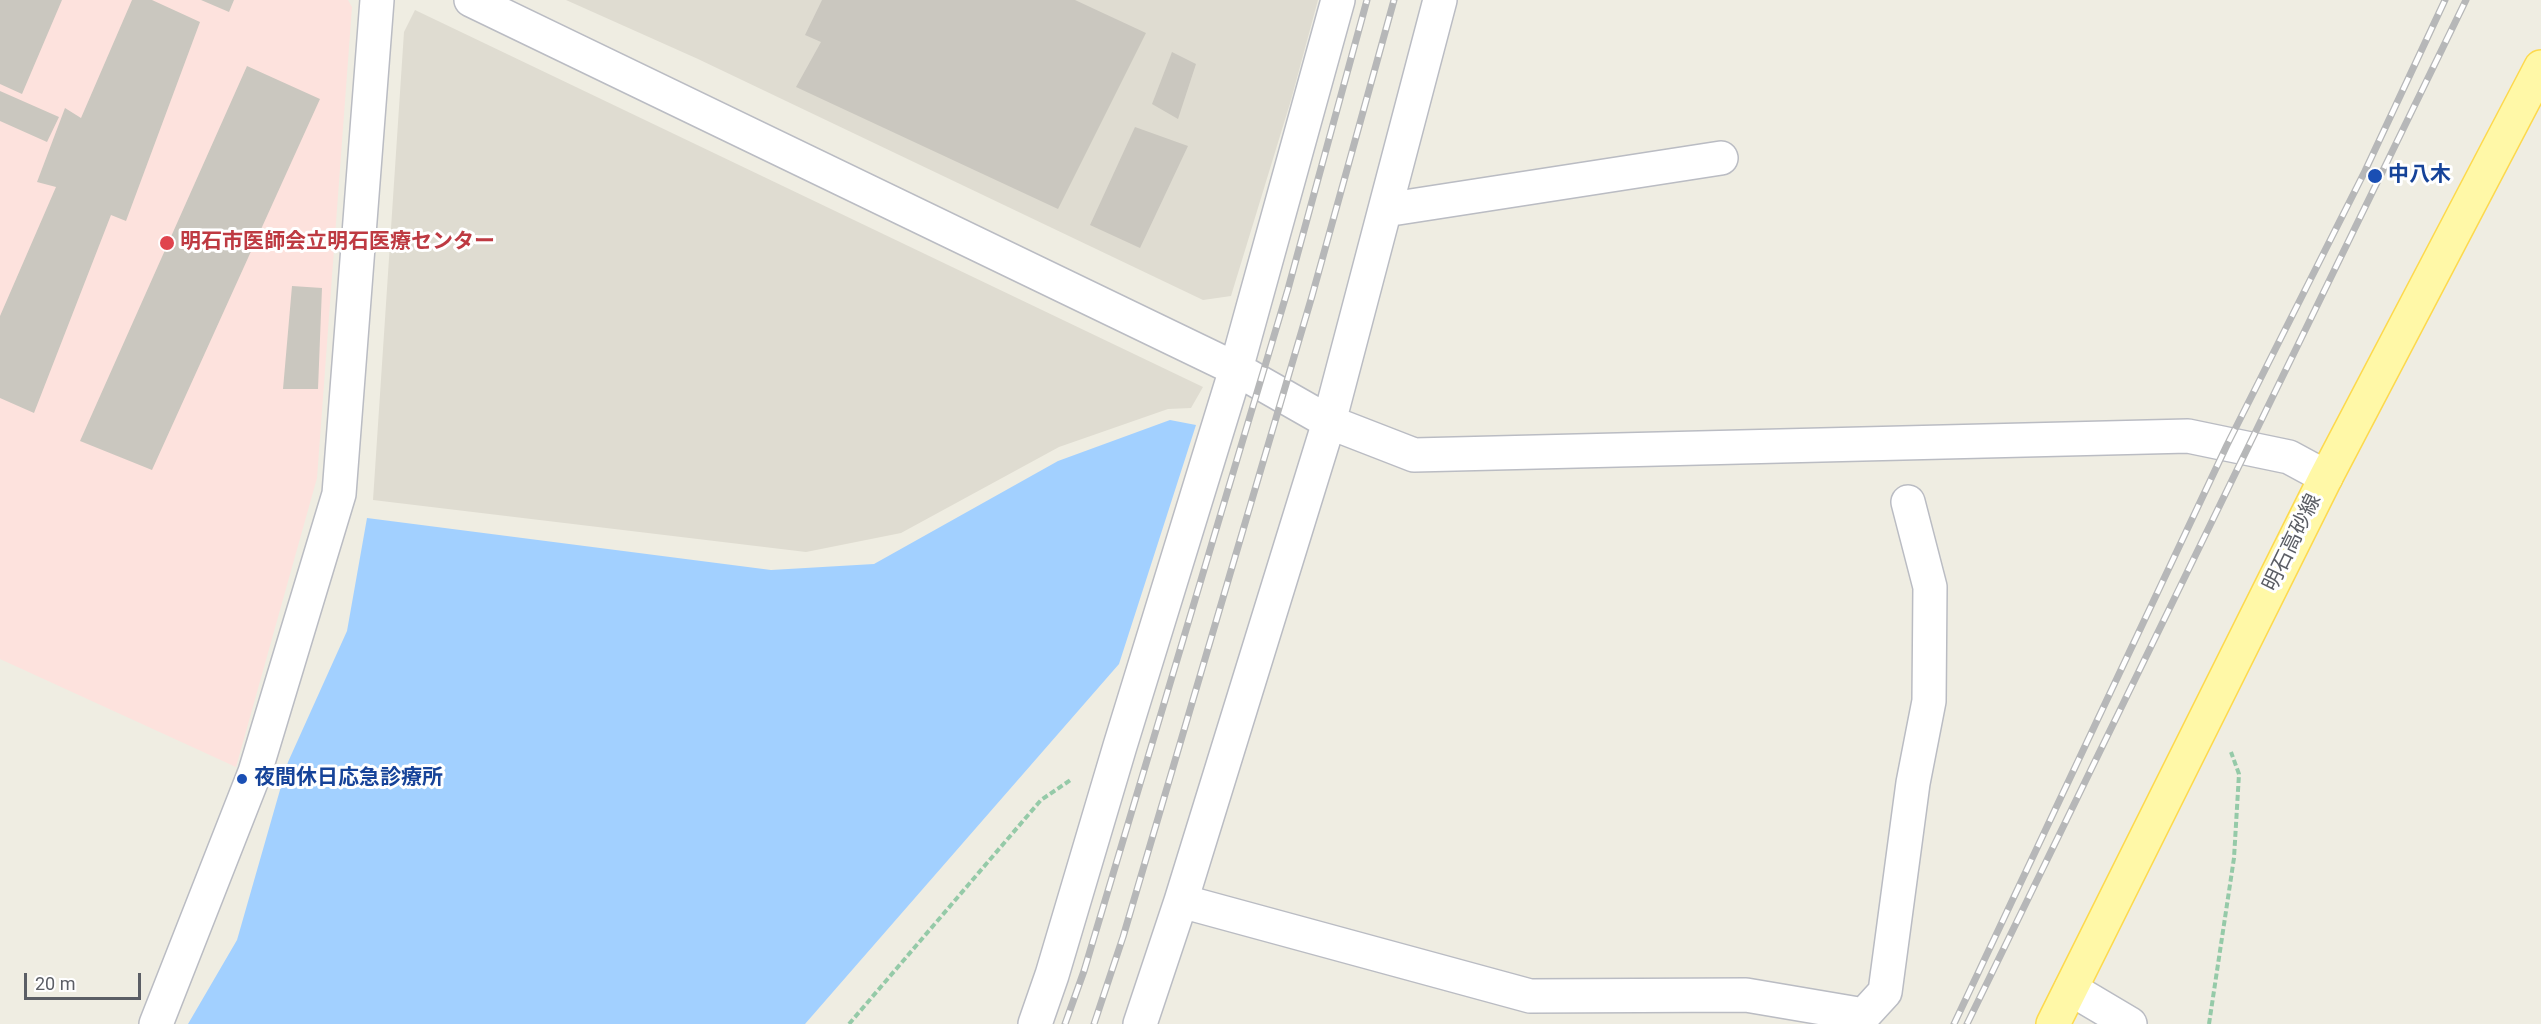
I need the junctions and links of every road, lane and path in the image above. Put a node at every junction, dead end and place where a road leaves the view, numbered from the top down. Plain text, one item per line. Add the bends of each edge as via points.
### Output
1 (377, 0) edge
2 (471, 0) edge
3 (1338, 0) edge
4 (1440, 0) edge
5 (2541, 67) edge
6 (1721, 158) dead end
7 (1385, 210) junction
8 (1236, 369) junction
9 (1329, 422) junction
10 (2326, 477) junction
11 (1908, 502) dead end
12 (2213, 706) junction
13 (1120, 746) junction
14 (1182, 901) junction
15 (2071, 989) junction
16 (1529, 1010) edge
17 (156, 1024) edge
18 (849, 1024) edge
19 (1035, 1024) edge
20 (1140, 1024) edge
21 (2053, 1024) edge
22 (2130, 1024) edge
23 (2209, 1024) edge

1 - 17 street via 339,494 255,772
2 - 8 street
3 - 8 street
4 - 7 street
5 - 10 main road, 明石高砂線
6 - 7 street
7 - 9 street
8 - 9 street
8 - 13 street
9 - 10 street via 1414,455 2188,436 2289,457
9 - 14 street
10 - 12 main road, 明石高砂線
11 - 16 street via 1930,587 1929,701 1913,783 1885,992 1864,1015 1746,995
12 - 15 main road, 明石高砂線
12 - 23 path via 2239,774 2234,858
13 - 18 path via 1041,800
13 - 19 street
14 - 16 street
14 - 20 street
15 - 21 main road, 明石高砂線
15 - 22 street

